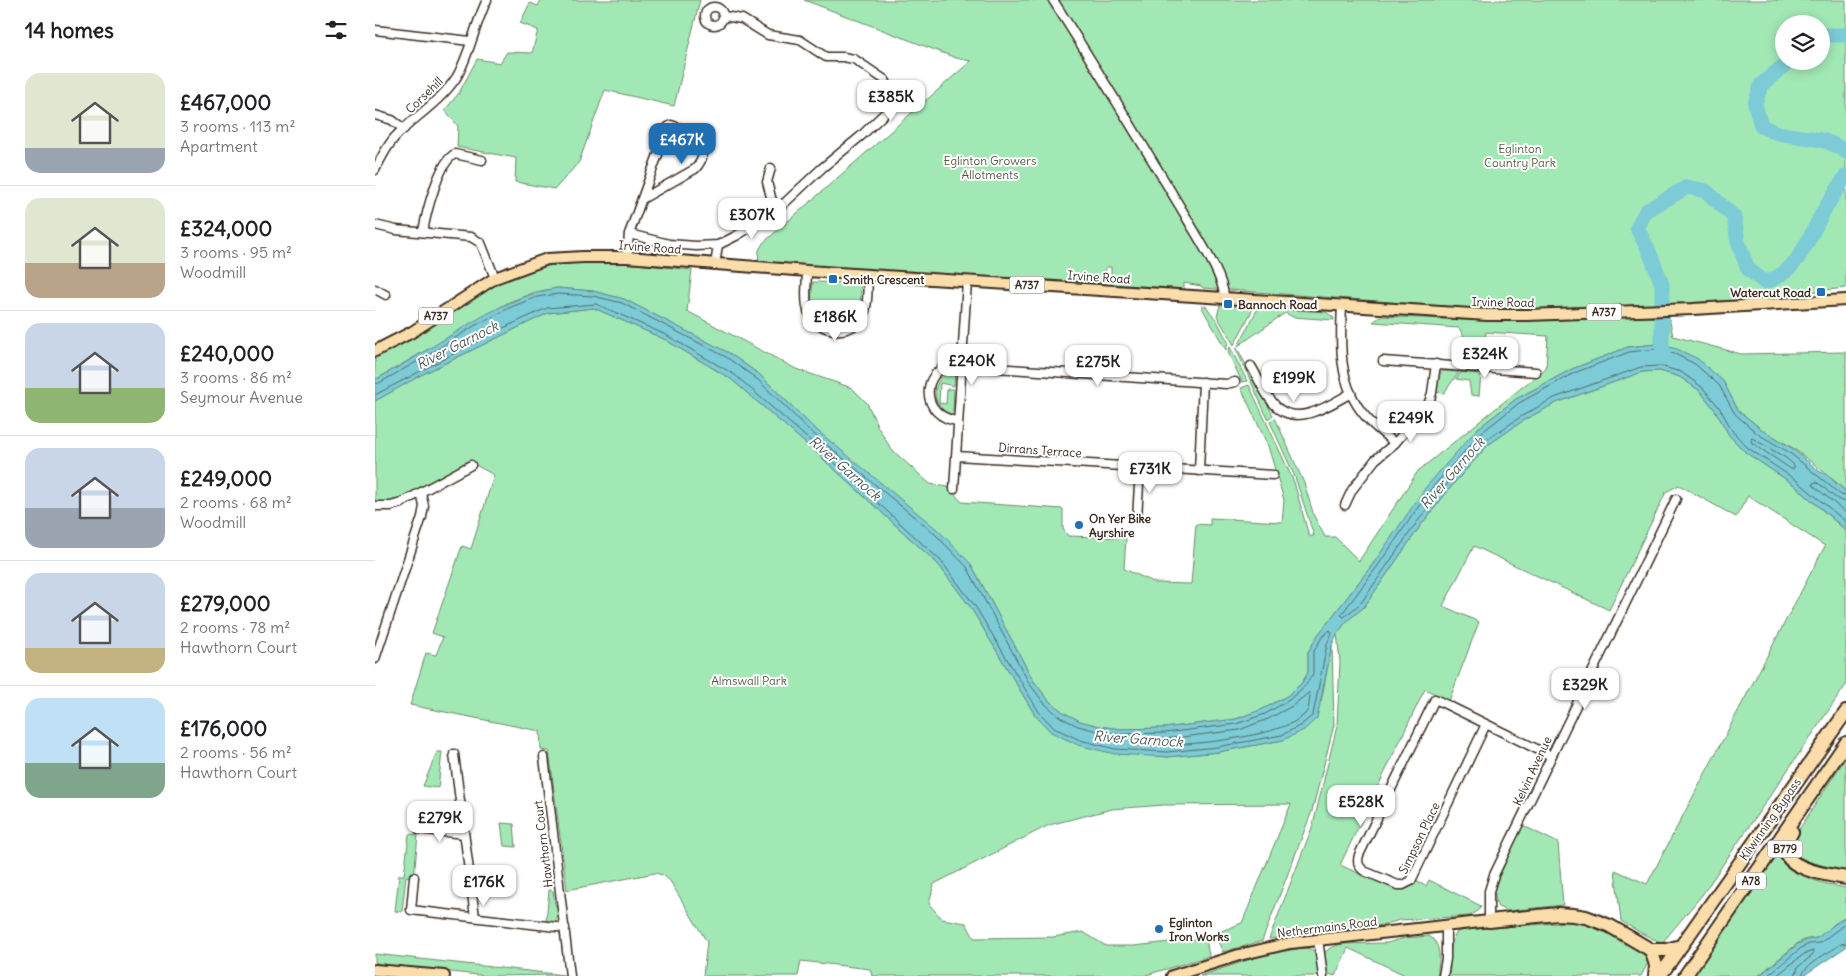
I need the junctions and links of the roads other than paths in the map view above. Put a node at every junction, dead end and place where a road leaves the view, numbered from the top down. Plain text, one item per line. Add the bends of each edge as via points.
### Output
1 (487, 0) edge
2 (1053, 0) edge
3 (723, 16) dead end
4 (375, 30) edge
5 (470, 41) junction
6 (375, 115) edge
7 (404, 129) junction
8 (481, 160) dead end
9 (771, 168) dead end
10 (375, 170) edge
11 (642, 199) junction
12 (775, 212) junction
13 (375, 225) edge
14 (423, 232) junction
15 (629, 234) junction
16 (717, 245) junction
17 (627, 257) junction
18 (715, 265) junction
19 (807, 271) junction
20 (868, 275) junction
21 (495, 278) junction
22 (967, 281) junction
23 (375, 289) edge
24 (386, 295) dead end
25 (1846, 296) edge
26 (1224, 297) junction
27 (1846, 300) edge
28 (1828, 301) junction
29 (1342, 306) junction
30 (375, 351) edge
31 (1383, 361) dead end
32 (1436, 364) junction
33 (962, 366) junction
34 (1251, 366) dead end
35 (1536, 372) dead end
36 (1203, 382) junction
37 (1235, 382) dead end
38 (1351, 393) junction
39 (958, 421) junction
40 (1395, 443) junction
41 (956, 456) junction
42 (471, 465) dead end
43 (1140, 467) junction
44 (1199, 471) junction
45 (1273, 475) dead end
46 (954, 489) dead end
47 (421, 492) junction
48 (1675, 499) dead end
49 (1345, 505) dead end
50 (375, 506) edge
51 (1137, 519) dead end
52 (375, 659) edge
53 (1846, 712) edge
54 (1486, 724) junction
55 (1846, 743) edge
56 (454, 754) dead end
57 (1551, 756) junction
58 (544, 757) dead end
59 (1817, 786) junction
60 (419, 829) dead end
61 (464, 834) junction
62 (414, 877) dead end
63 (1846, 878) edge
64 (475, 917) junction
65 (1489, 921) junction
66 (1446, 926) junction
67 (565, 928) junction
68 (1318, 939) junction
69 (1681, 946) junction
70 (1651, 950) junction
71 (381, 972) edge
72 (444, 976) edge
73 (570, 976) edge
74 (1172, 976) edge
75 (1323, 976) edge
76 (1443, 976) edge
77 (1655, 976) edge
78 (1660, 976) edge
79 (1685, 976) edge

1 - 5 street, Corsehill
2 - 26 street via 1193,230 1220,280
3 - 12 street via 742,19 768,35 800,40 826,57 854,59 885,80 889,88 891,97 886,112
4 - 5 street
5 - 7 street, Corsehill via 456,78 429,108
6 - 7 street via 392,120
7 - 10 street, Corsehill
8 - 14 street via 455,154 446,161
9 - 12 street via 767,182
11 - 11 street via 666,130 671,125 702,139 705,147 698,166
11 - 15 street
12 - 16 street
13 - 14 street
14 - 21 street via 465,236 477,241 484,249
15 - 16 street via 679,246
15 - 17 street
16 - 18 street
17 - 18 main road, Irvine Road / A737
17 - 21 main road, Irvine Road / A737 via 547,260
18 - 19 main road, Irvine Road / A737
19 - 20 main road, Irvine Road / A737
19 - 20 street via 808,310 820,326 840,331 854,325 864,314
20 - 22 main road, Irvine Road / A737
21 - 30 main road, Irvine Road / A737
22 - 26 main road, Irvine Road / A737
22 - 33 street
23 - 24 street
25 - 28 main road
26 - 29 main road, Irvine Road / A737
27 - 28 main road, Irvine Road / A737
28 - 29 main road, Irvine Road / A737 via 1509,316
29 - 38 street via 1342,364
31 - 32 street
32 - 35 street
32 - 40 street via 1428,405
33 - 36 street
33 - 39 street
33 - 39 street via 941,369 933,378 929,392 935,411
34 - 38 street via 1271,401 1287,413 1318,411
36 - 37 street
36 - 44 street
38 - 40 street via 1364,416
39 - 41 street
40 - 49 street via 1365,472
41 - 43 street, Dirrans Terrace
41 - 46 street
42 - 47 street
43 - 44 street, Dirrans Terrace
43 - 51 street
44 - 45 street, Dirrans Terrace
47 - 50 street via 391,506
47 - 52 street via 423,512
48 - 57 street, Kelvin Avenue
53 - 69 highway, Kilwinning Bypass / A78
54 - 54 street, Simpson Place via 1435,700 1359,855 1360,867 1364,871 1398,885 1411,882
54 - 57 street, Simpson Place
55 - 59 highway, Kilwinning Bypass / A78
56 - 61 street
57 - 65 street, Kelvin Avenue via 1491,884
58 - 67 street, Hawthorn Court
59 - 63 highway, B779 via 1785,844 1785,850 1791,861 1814,872
59 - 79 highway, Kilwinning Bypass / A78
60 - 61 street
61 - 64 street
62 - 64 street via 411,910
64 - 67 street
65 - 66 main road, Nethermains Road
65 - 70 highway via 1558,914 1579,916 1610,926
66 - 68 main road, Nethermains Road
66 - 76 street
67 - 73 street, Hawthorn Court
68 - 74 main road, Nethermains Road via 1239,955
68 - 75 street
69 - 70 highway
69 - 78 highway, Kilwinning Bypass / A78
70 - 77 highway via 1656,965
71 - 72 main road

